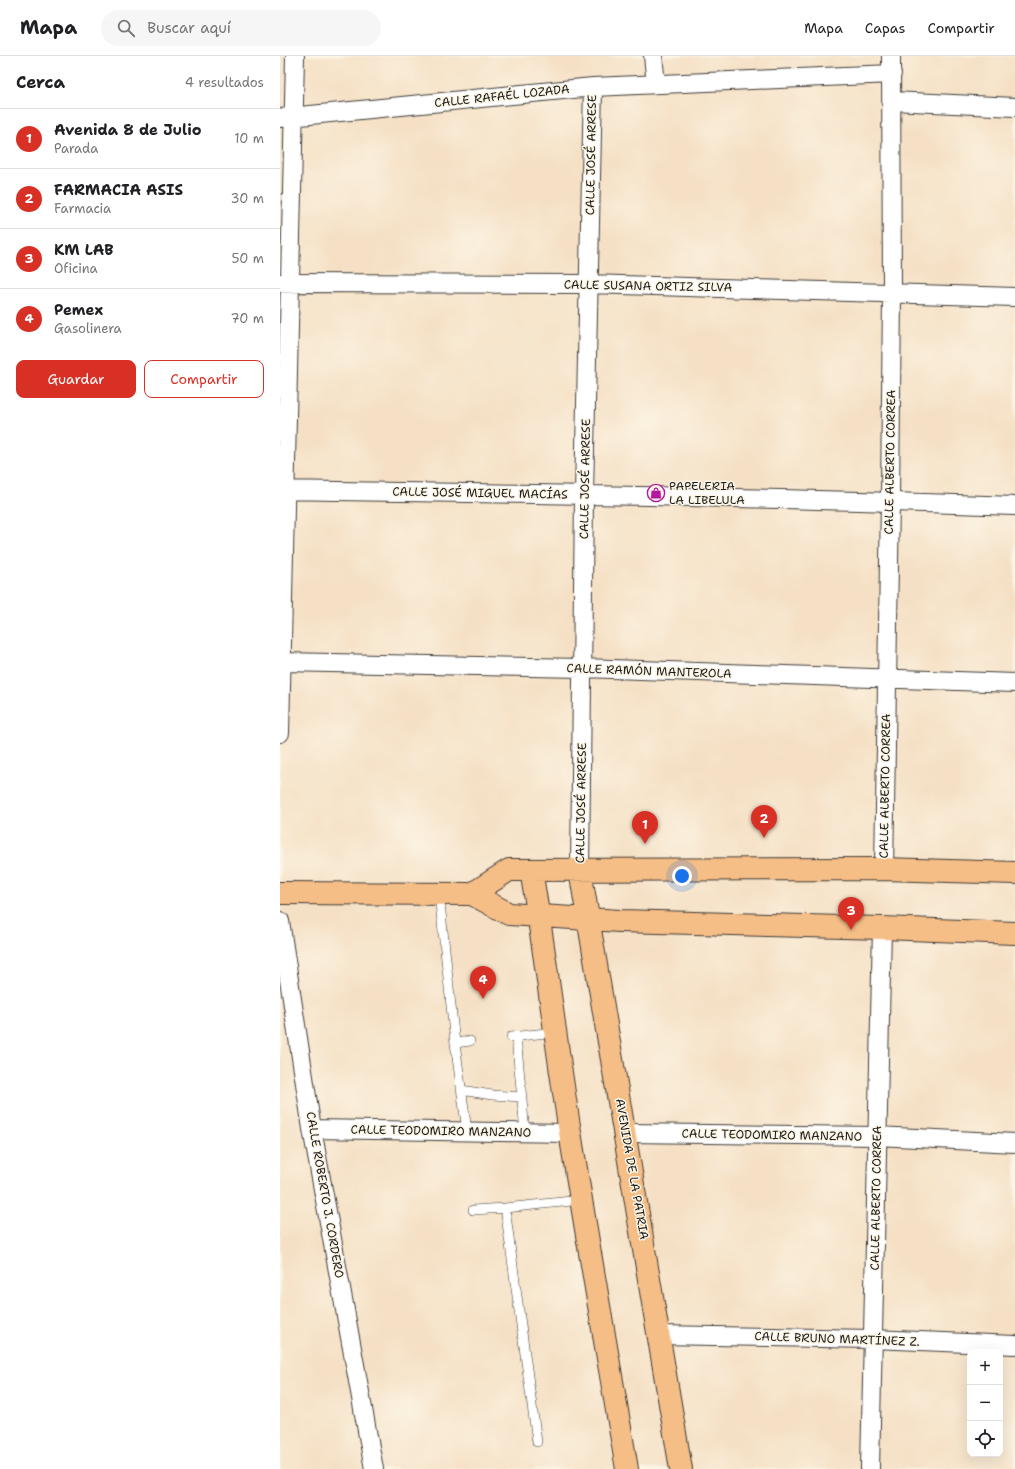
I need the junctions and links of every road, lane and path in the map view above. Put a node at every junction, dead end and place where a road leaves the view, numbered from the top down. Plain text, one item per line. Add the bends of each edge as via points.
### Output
1 (295, 56) edge
2 (653, 56) edge
3 (891, 56) edge
4 (892, 74) junction
5 (656, 84) junction
6 (593, 87) junction
7 (892, 101) junction
8 (1015, 107) edge
9 (286, 118) edge
10 (285, 283) edge
11 (589, 284) junction
12 (892, 293) junction
13 (1015, 296) edge
14 (282, 490) edge
15 (584, 494) junction
16 (890, 501) junction
17 (1015, 506) edge
18 (282, 662) junction
19 (583, 668) junction
20 (886, 679) junction
21 (1015, 683) edge
22 (280, 733) edge
23 (884, 869) junction
24 (532, 870) junction
25 (580, 870) junction
26 (1015, 874) edge
27 (280, 893) edge
28 (439, 894) junction
29 (472, 894) junction
30 (539, 916) junction
31 (588, 919) junction
32 (280, 921) edge
33 (882, 928) junction
34 (1015, 933) edge
35 (555, 1032) junction
36 (470, 1041) dead end
37 (455, 1043) junction
38 (461, 1090) junction
39 (522, 1096) junction
40 (312, 1129) junction
41 (467, 1131) junction
42 (525, 1132) junction
43 (570, 1133) junction
44 (626, 1133) junction
45 (877, 1136) junction
46 (1015, 1143) edge
47 (582, 1200) junction
48 (505, 1208) junction
49 (473, 1210) dead end
50 (659, 1335) junction
51 (872, 1339) junction
52 (1015, 1346) edge
53 (537, 1442) dead end
54 (374, 1469) edge
55 (627, 1469) edge
56 (681, 1469) edge
57 (870, 1469) edge

1 - 9 street
2 - 5 street
3 - 4 street, CALLE ALBERTO CORREA
4 - 5 street, CALLE RAFAÉL LOZADA
4 - 7 street, CALLE ALBERTO CORREA
5 - 6 street, CALLE RAFAÉL LOZADA
6 - 9 street, CALLE RAFAÉL LOZADA
6 - 11 street, CALLE JOSÉ ARRESE
7 - 8 street
7 - 12 street, CALLE ALBERTO CORREA
9 - 10 street
10 - 11 street, CALLE SUSANA ORTIZ SILVA
10 - 14 street
11 - 12 street, CALLE SUSANA ORTIZ SILVA
11 - 15 street, CALLE JOSÉ ARRESE
12 - 13 street, CALLE SUSANA ORTIZ SILVA
12 - 16 street, CALLE ALBERTO CORREA
14 - 15 street, CALLE JOSÉ MIGUEL MACÍAS
14 - 18 street
15 - 16 street, CALLE JOSÉ MIGUEL MACÍAS
15 - 19 street, CALLE JOSÉ ARRESE
16 - 17 street, CALLE JOSÉ MIGUEL MACÍAS
16 - 20 street, CALLE ALBERTO CORREA
18 - 19 street, CALLE RAMÓN MANTEROLA
18 - 22 street
19 - 20 street, CALLE RAMÓN MANTEROLA
19 - 25 street, CALLE JOSÉ ARRESE
20 - 21 street, CALLE RAMÓN MANTEROLA
20 - 23 street, CALLE ALBERTO CORREA
23 - 25 main road
23 - 26 main road
24 - 25 main road
24 - 29 main road via 509,870
24 - 30 main road
25 - 31 main road, AVENIDA DE LA PATRIA
27 - 28 main road
28 - 29 main road
28 - 37 lane
29 - 30 main road via 509,914
30 - 31 main road
30 - 35 main road
31 - 33 main road
31 - 44 main road, AVENIDA DE LA PATRIA
32 - 40 street, CALLE ROBERTO J. CORDERO
33 - 34 main road
33 - 45 street, CALLE ALBERTO CORREA
35 - 39 lane via 513,1036
35 - 43 main road
36 - 37 lane
37 - 38 lane
38 - 39 lane
38 - 41 lane
39 - 42 lane
40 - 41 street, CALLE TEODOMIRO MANZANO
40 - 54 street, CALLE ROBERTO J. CORDERO
41 - 42 street, CALLE TEODOMIRO MANZANO
42 - 43 street, CALLE TEODOMIRO MANZANO
43 - 47 main road
44 - 45 street, CALLE TEODOMIRO MANZANO
44 - 50 main road, AVENIDA DE LA PATRIA
45 - 46 street, CALLE TEODOMIRO MANZANO
45 - 51 street, CALLE ALBERTO CORREA
47 - 48 lane
47 - 55 main road
48 - 49 lane
48 - 53 lane
50 - 51 street, CALLE BRUNO MARTÍNEZ Z.
50 - 56 main road, AVENIDA DE LA PATRIA
51 - 52 street, CALLE BRUNO MARTÍNEZ Z.
51 - 57 street, CALLE ALBERTO CORREA

